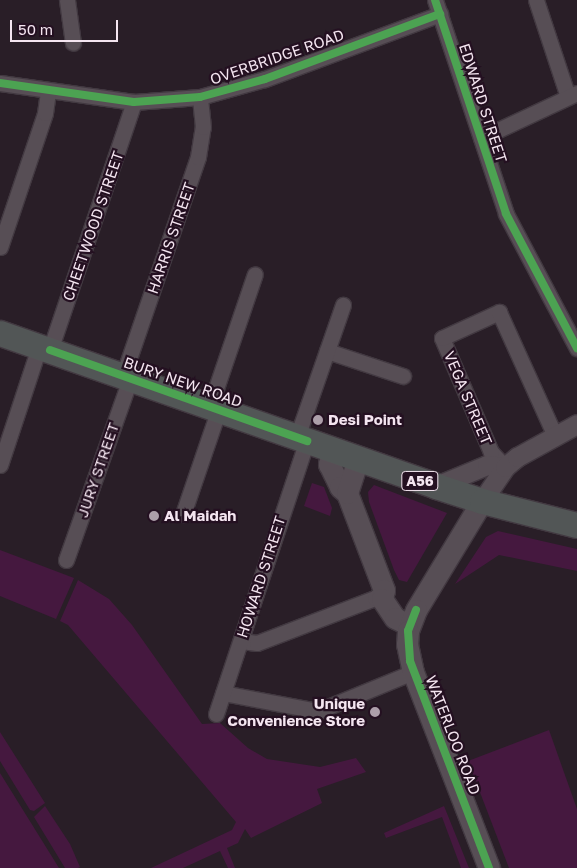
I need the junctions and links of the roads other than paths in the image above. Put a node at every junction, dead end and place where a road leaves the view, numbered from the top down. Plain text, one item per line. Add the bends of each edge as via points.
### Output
1 (67, 0) edge
2 (536, 0) edge
3 (437, 7) edge
4 (73, 43) dead end
5 (0, 83) edge
6 (48, 92) junction
7 (573, 95) edge
8 (200, 97) junction
9 (134, 102) junction
10 (481, 138) junction
11 (0, 247) edge
12 (255, 274) dead end
13 (343, 305) dead end
14 (0, 333) edge
15 (44, 348) junction
16 (577, 348) edge
17 (327, 350) junction
18 (403, 376) dead end
19 (127, 378) junction
20 (214, 408) junction
21 (577, 424) edge
22 (555, 436) junction
23 (302, 439) junction
24 (333, 450) junction
25 (358, 459) junction
26 (0, 465) edge
27 (505, 467) junction
28 (436, 486) junction
29 (347, 492) junction
30 (482, 502) junction
31 (183, 514) dead end
32 (577, 525) edge
33 (66, 560) dead end
34 (384, 590) junction
35 (413, 617) junction
36 (241, 641) junction
37 (413, 672) junction
38 (223, 694) junction
39 (216, 714) dead end
40 (489, 868) edge

1 - 4 street
2 - 7 street
3 - 8 street, OVERBRIDGE ROAD via 257,82
3 - 10 street, EDWARD STREET
5 - 6 street, OVERBRIDGE ROAD
6 - 9 street, OVERBRIDGE ROAD
6 - 11 street via 45,113
7 - 10 street
8 - 9 street, OVERBRIDGE ROAD
8 - 19 street, HARRIS STREET via 203,127 198,157
9 - 15 street, CHEETWOOD STREET
10 - 16 street, EDWARD STREET via 506,214
12 - 20 street
13 - 17 street, HOWARD STREET
14 - 15 highway, BURY NEW ROAD / A56
15 - 19 highway, BURY NEW ROAD / A56
15 - 26 street, CHEETWOOD STREET
17 - 18 street
17 - 23 street, HOWARD STREET
19 - 20 highway, BURY NEW ROAD / A56
19 - 33 street, JURY STREET
20 - 23 highway, BURY NEW ROAD / A56
20 - 31 street
21 - 22 street
22 - 27 street
22 - 27 street, VEGA STREET via 499,312 442,338 491,452
23 - 24 highway, BURY NEW ROAD / A56
23 - 36 street, HOWARD STREET
24 - 25 highway, BURY NEW ROAD / A56
24 - 29 main road via 329,464 340,486
25 - 28 highway, BURY NEW ROAD / A56
25 - 29 main road
27 - 28 street via 487,465
27 - 30 street
28 - 30 highway, BURY NEW ROAD / A56
29 - 34 main road
30 - 32 highway, BURY NEW ROAD / A56
30 - 35 main road, WATERLOO ROAD
34 - 35 main road
34 - 36 street via 375,598 257,643
35 - 37 main road, WATERLOO ROAD via 407,644
36 - 38 street, HOWARD STREET
37 - 38 street via 318,711
37 - 40 main road, WATERLOO ROAD
38 - 39 street, HOWARD STREET

